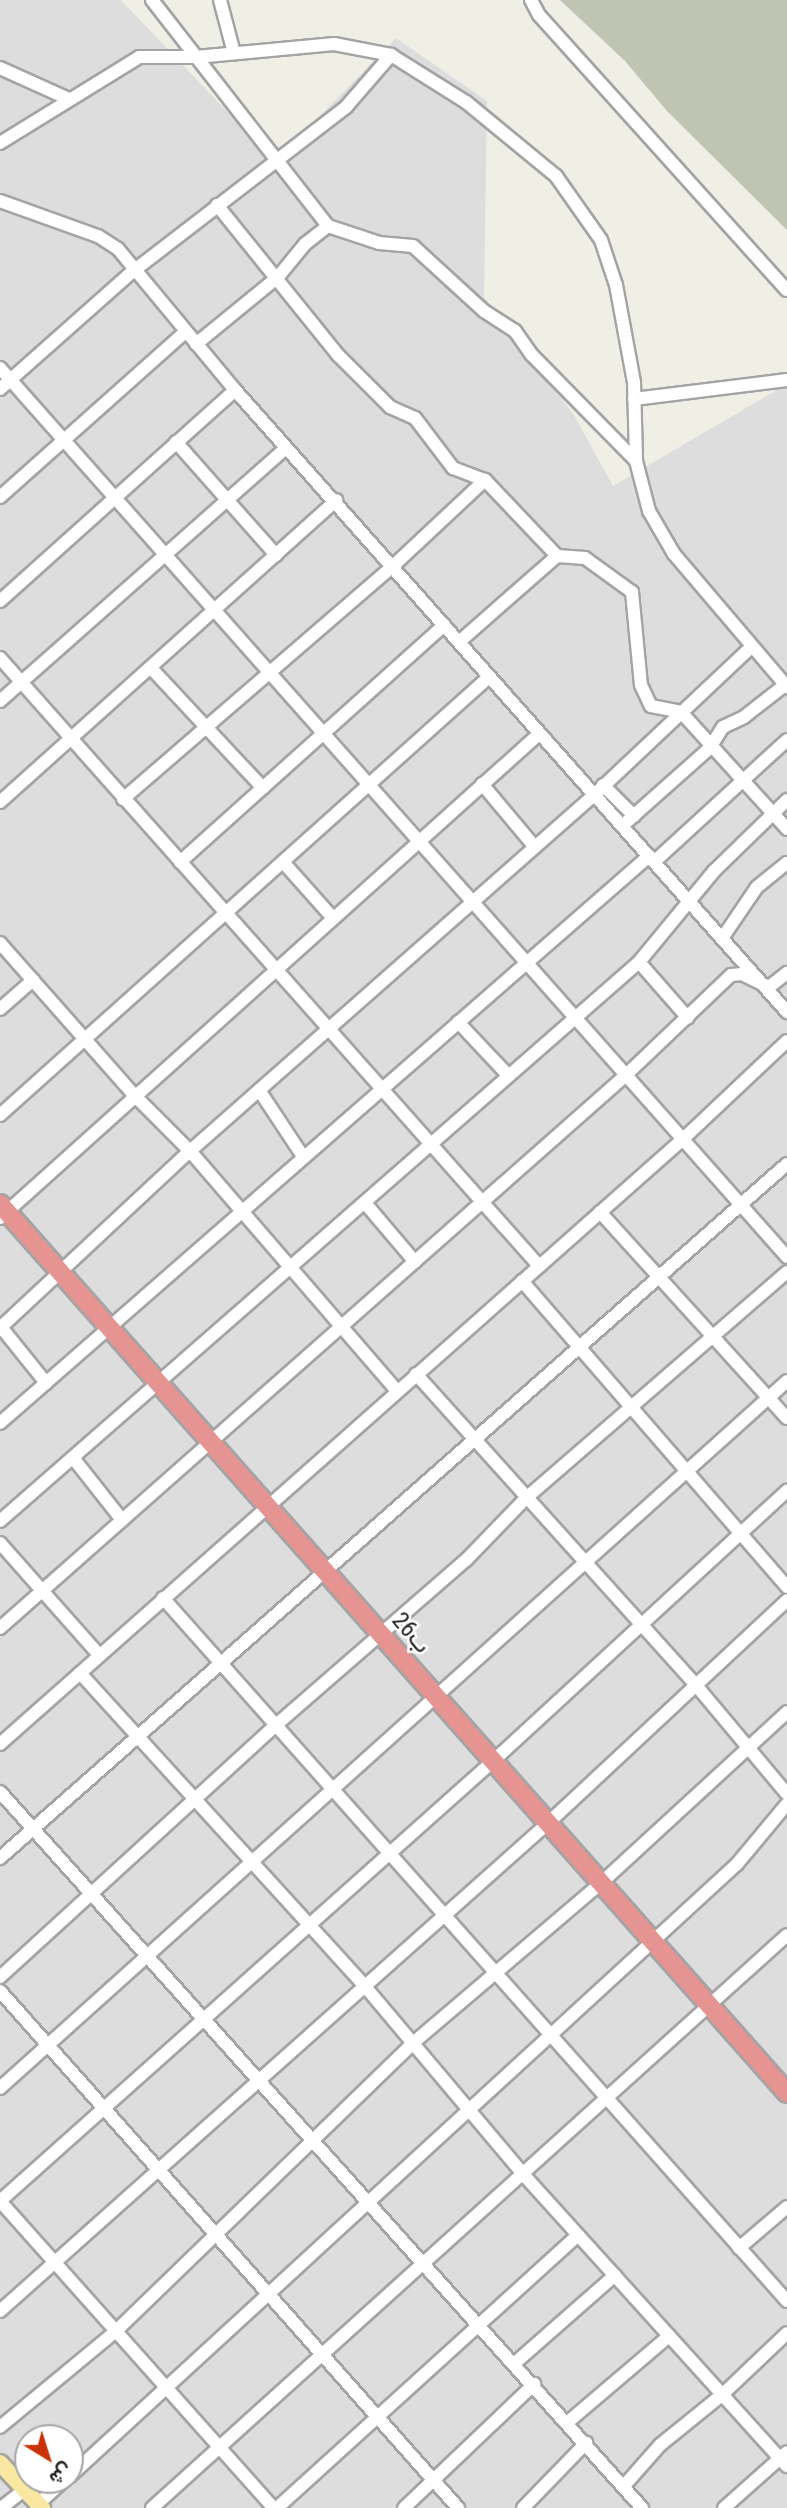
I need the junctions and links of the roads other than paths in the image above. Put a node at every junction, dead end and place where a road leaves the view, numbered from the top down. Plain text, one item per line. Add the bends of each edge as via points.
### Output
1 (152, 0) edge
2 (220, 0) edge
3 (531, 0) edge
4 (234, 53) junction
5 (391, 55) junction
6 (195, 57) junction
7 (0, 68) edge
8 (69, 99) junction
9 (0, 143) edge
10 (281, 161) junction
11 (0, 201) edge
12 (217, 205) junction
13 (328, 226) junction
14 (132, 272) junction
15 (278, 277) junction
16 (787, 290) edge
17 (185, 332) junction
18 (196, 344) junction
19 (0, 368) edge
20 (10, 380) junction
21 (787, 380) edge
22 (0, 389) edge
23 (234, 390) junction
24 (634, 399) junction
25 (63, 439) junction
26 (176, 442) junction
27 (286, 448) junction
28 (636, 461) junction
29 (485, 480) junction
30 (0, 496) edge
31 (113, 498) junction
32 (226, 499) junction
33 (336, 500) junction
34 (276, 555) junction
35 (162, 556) junction
36 (557, 556) junction
37 (393, 566) junction
38 (0, 601) edge
39 (213, 612) junction
40 (444, 625) junction
41 (459, 642) junction
42 (751, 646) junction
43 (0, 659) edge
44 (151, 668) junction
45 (266, 671) junction
46 (489, 677) junction
47 (20, 682) junction
48 (786, 686) edge
49 (0, 701) edge
50 (681, 712) junction
51 (204, 726) junction
52 (540, 734) junction
53 (323, 735) junction
54 (72, 739) junction
55 (787, 740) edge
56 (711, 746) junction
57 (744, 781) junction
58 (482, 784) junction
59 (603, 785) junction
60 (369, 786) junction
61 (263, 788) junction
62 (593, 796) junction
63 (123, 799) junction
64 (787, 800) edge
65 (0, 802) edge
66 (773, 814) junction
67 (634, 816) junction
68 (622, 826) junction
69 (787, 829) edge
70 (417, 841) junction
71 (534, 846) junction
72 (652, 858) junction
73 (180, 862) junction
74 (283, 863) junction
75 (787, 863) edge
76 (692, 900) junction
77 (471, 902) junction
78 (226, 914) junction
79 (332, 917) junction
80 (723, 937) junction
81 (0, 943) edge
82 (639, 962) junction
83 (525, 963) junction
84 (275, 969) junction
85 (787, 973) edge
86 (33, 980) junction
87 (769, 987) junction
88 (0, 1009) edge
89 (787, 1012) edge
90 (575, 1018) junction
91 (688, 1018) junction
92 (458, 1022) junction
93 (328, 1028) junction
94 (83, 1036) junction
95 (787, 1041) edge
96 (508, 1074) junction
97 (626, 1075) junction
98 (380, 1087) junction
99 (259, 1090) junction
100 (135, 1096) junction
101 (0, 1115) edge
102 (683, 1139) junction
103 (431, 1144) junction
104 (190, 1151) junction
105 (302, 1155) junction
106 (787, 1164) edge
107 (365, 1203) junction
108 (483, 1203) junction
109 (741, 1205) junction
110 (2, 1211) edge
111 (243, 1212) junction
112 (600, 1212) junction
113 (787, 1256) edge
114 (415, 1262) junction
115 (539, 1266) junction
116 (292, 1269) junction
117 (787, 1272) edge
118 (61, 1274) junction
119 (658, 1275) junction
120 (522, 1280) junction
121 (341, 1326) junction
122 (1, 1327) edge
123 (110, 1330) junction
124 (715, 1334) junction
125 (579, 1345) junction
126 (416, 1374) junction
127 (787, 1381) edge
128 (46, 1383) junction
129 (159, 1385) junction
130 (397, 1391) junction
131 (768, 1397) junction
132 (631, 1406) junction
133 (787, 1418) edge
134 (0, 1423) edge
135 (475, 1439) junction
136 (209, 1442) junction
137 (74, 1459) junction
138 (685, 1469) junction
139 (787, 1491) edge
140 (526, 1498) junction
141 (268, 1508) junction
142 (122, 1520) junction
143 (0, 1521) edge
144 (741, 1532) junction
145 (0, 1543) edge
146 (584, 1561) junction
147 (326, 1573) junction
148 (787, 1587) edge
149 (43, 1591) junction
150 (163, 1598) junction
151 (787, 1600) edge
152 (641, 1624) junction
153 (0, 1628) edge
154 (379, 1634) junction
155 (99, 1655) junction
156 (220, 1662) junction
157 (80, 1673) junction
158 (695, 1684) junction
159 (436, 1700) junction
160 (787, 1712) edge
161 (276, 1725) junction
162 (135, 1737) junction
163 (0, 1744) edge
164 (747, 1745) junction
165 (492, 1762) junction
166 (332, 1790) junction
167 (0, 1792) edge
168 (787, 1794) edge
169 (192, 1800) junction
170 (787, 1804) edge
171 (547, 1824) junction
172 (33, 1828) junction
173 (387, 1852) junction
174 (0, 1858) edge
175 (251, 1861) junction
176 (600, 1884) junction
177 (92, 1894) junction
178 (441, 1914) junction
179 (306, 1926) junction
180 (787, 1935) edge
181 (652, 1942) junction
182 (150, 1955) junction
183 (495, 1974) junction
184 (0, 1976) edge
185 (363, 1984) junction
186 (0, 1991) edge
187 (707, 2005) junction
188 (205, 2019) junction
189 (550, 2036) junction
190 (414, 2043) junction
191 (50, 2048) junction
192 (261, 2078) junction
193 (0, 2088) edge
194 (787, 2093) edge
195 (603, 2098) junction
196 (470, 2109) junction
197 (105, 2110) junction
198 (314, 2141) junction
199 (157, 2173) junction
200 (522, 2173) junction
201 (0, 2201) edge
202 (368, 2204) junction
203 (787, 2207) edge
204 (578, 2235) junction
205 (213, 2236) junction
206 (739, 2248) junction
207 (55, 2263) junction
208 (424, 2263) junction
209 (615, 2275) junction
210 (268, 2296) junction
211 (787, 2301) edge
212 (0, 2311) edge
213 (478, 2325) junction
214 (116, 2331) junction
215 (787, 2333) edge
216 (670, 2336) junction
217 (322, 2358) junction
218 (515, 2363) junction
219 (534, 2384) junction
220 (167, 2389) junction
221 (723, 2394) junction
222 (377, 2420) junction
223 (568, 2422) junction
224 (0, 2427) edge
225 (586, 2443) junction
226 (221, 2449) junction
227 (785, 2459) edge
228 (0, 2463) edge
229 (84, 2463) edge
230 (14, 2479) edge
231 (434, 2481) junction
232 (623, 2487) junction
233 (19, 2494) edge
234 (1, 2508) edge
235 (152, 2508) edge
236 (276, 2508) edge
237 (404, 2508) edge
238 (458, 2508) edge
239 (523, 2508) edge
240 (642, 2508) edge
241 (724, 2508) edge

1 - 6 street
2 - 4 street
3 - 16 street via 548,25
4 - 5 street via 334,44
4 - 6 street
5 - 10 street via 346,107
5 - 24 street via 466,102 518,142 577,201 601,240 617,285
6 - 8 street via 139,57
6 - 10 street
7 - 8 street
8 - 9 street
10 - 12 street
10 - 13 street
11 - 14 street via 108,241
12 - 14 street
12 - 15 street
13 - 15 street via 305,244
13 - 28 street via 379,243 413,246 484,312 515,331 532,355
14 - 17 street
14 - 20 street
15 - 18 street
15 - 29 street via 338,355 380,397 415,418 453,468
17 - 18 street
17 - 25 street
18 - 23 street
19 - 20 street
20 - 22 street
20 - 25 street
21 - 24 street
23 - 26 street
23 - 27 street
24 - 28 street
25 - 30 street
25 - 31 street
26 - 31 street
26 - 32 street
27 - 32 street
27 - 33 street
28 - 42 street via 649,511 674,554
29 - 36 street
29 - 37 street
31 - 35 street
31 - 38 street
32 - 34 street
32 - 35 street
33 - 34 street
33 - 37 street
34 - 39 street
35 - 39 street
35 - 47 street
36 - 41 street
36 - 50 street via 585,558 632,592 640,685 651,706
37 - 40 street
37 - 45 street
39 - 44 street
39 - 45 street
40 - 41 street
40 - 53 street
41 - 46 street
42 - 48 street
42 - 50 street
43 - 47 street
44 - 51 street
44 - 54 street
45 - 51 street
45 - 53 street
46 - 52 street
46 - 60 street
47 - 49 street
47 - 54 street
48 - 56 street via 744,718 723,727
50 - 56 street
50 - 59 street
51 - 61 street
51 - 63 street
52 - 58 street
52 - 62 street
53 - 60 street
53 - 61 street
54 - 63 street
54 - 65 street
55 - 57 street
56 - 57 street
56 - 67 street
57 - 66 street
57 - 72 street
58 - 70 street
58 - 71 street
59 - 62 street
59 - 67 street
60 - 70 street
60 - 74 street
61 - 73 street
62 - 68 street
62 - 71 street
63 - 73 street
64 - 66 street
66 - 69 street
66 - 76 street
67 - 68 street
68 - 72 street
70 - 77 street
70 - 79 street
71 - 77 street
72 - 76 street
72 - 83 street
73 - 78 street
74 - 78 street
74 - 79 street
75 - 80 street via 757,887
76 - 80 street
76 - 82 street
77 - 83 street
77 - 93 street
78 - 84 street
78 - 94 street
79 - 84 street
80 - 87 street
81 - 86 street
82 - 90 street
82 - 91 street
83 - 90 street
83 - 92 street
84 - 93 street
84 - 100 street
85 - 87 street
86 - 88 street
86 - 94 street
87 - 89 street
87 - 91 street via 742,974 731,975
90 - 96 street
90 - 97 street
91 - 97 street
92 - 96 street
92 - 98 street
93 - 98 street
93 - 99 street
94 - 100 street
94 - 101 street
95 - 102 street
96 - 103 street
97 - 102 street
97 - 108 street
98 - 103 street
98 - 105 street
99 - 104 street
99 - 105 street
100 - 104 street
100 - 110 street
102 - 109 street
102 - 112 street
103 - 107 street
103 - 108 street
104 - 111 street
104 - 118 street
105 - 111 street
106 - 109 street
107 - 114 street
107 - 116 street
108 - 114 street
108 - 115 street
109 - 113 street
109 - 119 street
110 - 118 highway, 26ب
111 - 116 street
111 - 123 street
112 - 115 street
112 - 119 street
114 - 121 street
115 - 120 street
116 - 121 street
116 - 129 street
117 - 124 street
118 - 122 street
118 - 123 highway, 26ب
119 - 124 street
119 - 125 street
120 - 125 street
120 - 126 street
121 - 130 street
121 - 136 street
122 - 128 street
123 - 128 street
123 - 129 highway, 26ب
124 - 131 street
124 - 132 street
125 - 132 street
125 - 135 street
126 - 130 street
126 - 135 street
127 - 131 street
128 - 134 street
129 - 136 highway, 26ب
129 - 137 street
130 - 141 street
131 - 133 street
131 - 138 street
132 - 138 street
132 - 140 street
135 - 140 street
135 - 147 street
136 - 141 highway, 26ب
136 - 142 street
137 - 142 street
137 - 143 street
138 - 144 street
138 - 146 street
139 - 144 street
140 - 146 street
140 - 154 street via 466,1560
141 - 147 highway, 26ب
141 - 150 street
142 - 149 street
144 - 148 street
144 - 152 street
145 - 149 street
146 - 152 street
146 - 159 street
147 - 154 highway, 26ب
147 - 156 street
149 - 153 street
149 - 155 street
150 - 155 street
150 - 156 street
151 - 158 street
152 - 158 street
152 - 165 street
154 - 159 highway, 26ب
154 - 161 street
155 - 157 street
156 - 161 street
156 - 162 street
157 - 162 street
157 - 163 street
158 - 164 street
158 - 171 street
159 - 165 highway, 26ب
159 - 166 street
160 - 164 street
161 - 166 street
161 - 169 street
162 - 169 street
162 - 172 street
164 - 168 street
164 - 176 street
165 - 171 highway, 26ب
165 - 173 street
166 - 173 street
166 - 175 street
167 - 172 street
169 - 175 street
169 - 177 street
170 - 181 street via 737,1864
171 - 176 highway, 26ب
171 - 178 street
172 - 174 street
172 - 177 street
173 - 178 street
173 - 179 street
175 - 179 street
175 - 182 street
176 - 181 highway, 26ب
176 - 183 street
177 - 182 street
177 - 184 street
178 - 183 street
178 - 185 street
179 - 185 street
179 - 188 street
180 - 187 street
181 - 187 highway, 26ب
181 - 189 street
182 - 188 street
182 - 191 street
183 - 189 street
183 - 190 street
185 - 190 street
185 - 192 street
186 - 191 street
187 - 194 highway, 26ب
187 - 195 street
188 - 192 street
188 - 197 street
189 - 195 street
189 - 196 street
190 - 196 street
190 - 198 street
191 - 193 street
191 - 197 street
192 - 198 street
192 - 199 street
195 - 200 street
195 - 206 street
196 - 200 street
196 - 202 street
197 - 199 street
197 - 201 street
198 - 202 street
198 - 205 street
199 - 205 street
199 - 207 street
200 - 204 street
200 - 208 street
201 - 207 street
202 - 208 street
202 - 210 street
203 - 206 street
204 - 209 street
204 - 213 street
205 - 210 street
205 - 214 street
206 - 211 street
207 - 212 street
207 - 214 street
208 - 213 street
208 - 217 street
209 - 216 street
209 - 218 street
210 - 217 street
210 - 220 street
213 - 218 street
213 - 222 street
214 - 220 street
214 - 224 street
215 - 221 street
216 - 221 street
216 - 223 street
217 - 222 street
217 - 226 street
218 - 219 street
219 - 223 street
219 - 231 street
220 - 226 street
220 - 229 street
221 - 227 street
221 - 232 street via 660,2445
222 - 231 street
222 - 236 street
223 - 225 street
225 - 232 street
225 - 239 street
226 - 235 street
226 - 236 street
227 - 241 street
228 - 230 main road
231 - 237 street
231 - 238 street
232 - 240 street
233 - 234 street

